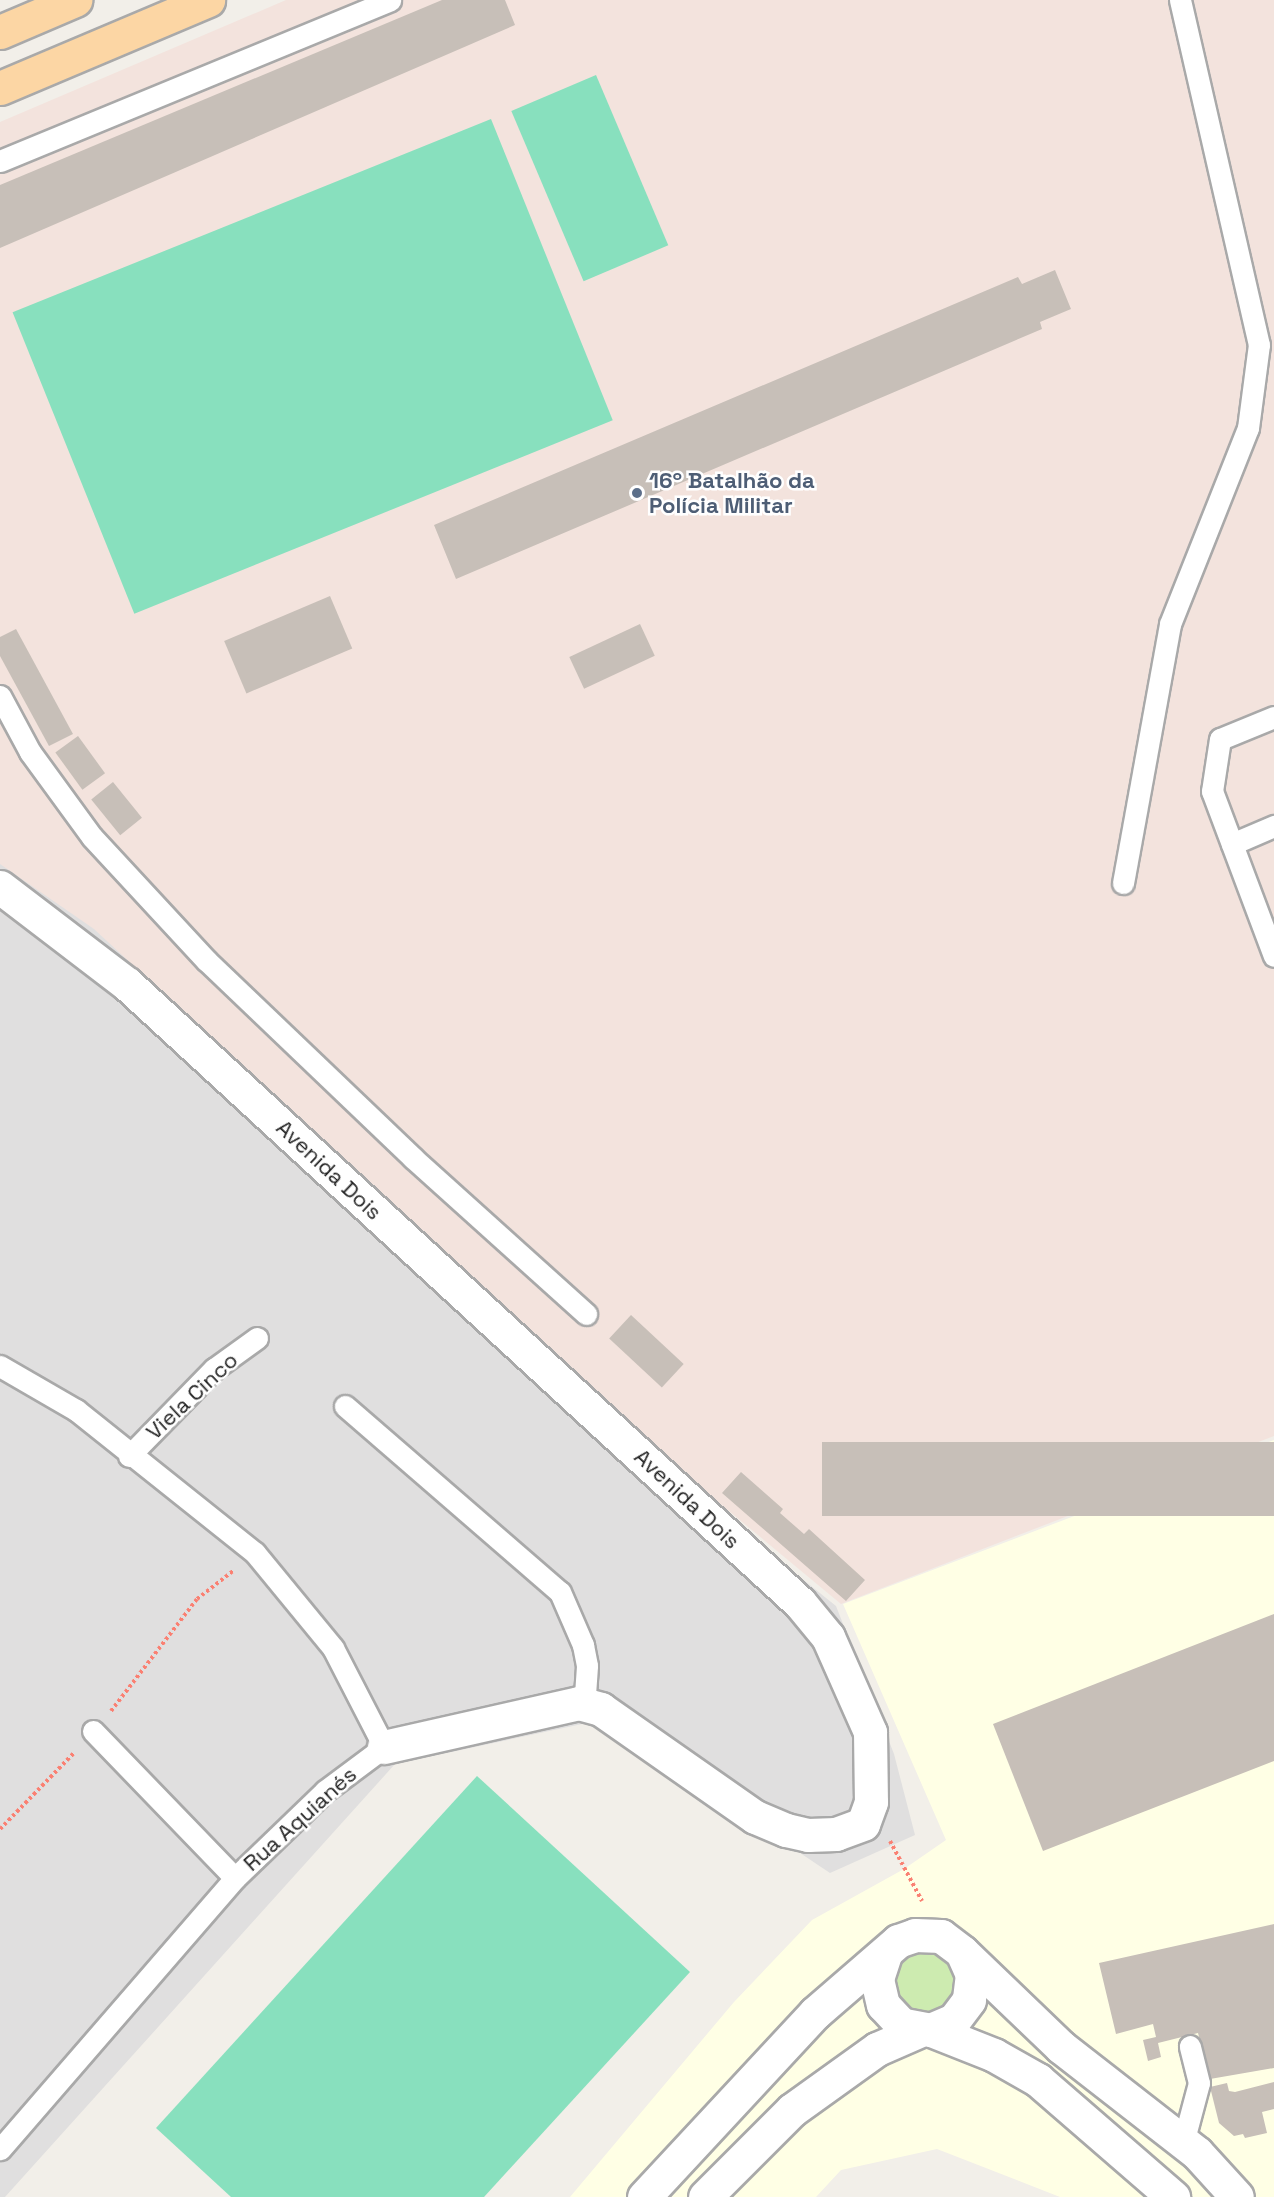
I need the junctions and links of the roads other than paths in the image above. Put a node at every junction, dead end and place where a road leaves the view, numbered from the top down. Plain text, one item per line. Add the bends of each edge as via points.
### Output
1 (75, 0) edge
2 (208, 0) edge
3 (390, 0) edge
4 (1180, 0) edge
5 (0, 32) edge
6 (0, 88) edge
7 (0, 161) edge
8 (0, 696) edge
9 (1274, 717) edge
10 (1274, 826) edge
11 (1232, 844) junction
12 (1123, 883) dead end
13 (0, 887) edge
14 (1274, 956) edge
15 (586, 1314) dead end
16 (257, 1338) dead end
17 (0, 1366) edge
18 (345, 1406) dead end
19 (129, 1456) junction
20 (584, 1705) junction
21 (93, 1731) road end
22 (384, 1747) junction
23 (235, 1878) junction
24 (951, 1944) junction
25 (885, 1954) junction
26 (926, 2030) junction
27 (1190, 2046) dead end
28 (1183, 2143) junction
29 (0, 2149) edge
30 (644, 2197) edge
31 (705, 2197) edge
32 (1173, 2197) edge
33 (1237, 2197) edge

1 - 5 main road
2 - 6 main road
3 - 7 lane
4 - 12 lane via 1259,345 1248,428 1170,624
8 - 15 lane via 30,752 92,837 207,961 413,1158
9 - 11 lane via 1220,739 1212,791
10 - 11 lane
11 - 14 lane
13 - 20 street, Avenida Dois via 127,984 800,1603 828,1637 870,1732 871,1802 863,1824 836,1834 786,1830 755,1816 601,1709
16 - 19 lane, Viela Cinco via 214,1369
17 - 19 lane via 76,1410
18 - 20 lane via 560,1592 583,1645
19 - 22 lane via 166,1479 255,1553 333,1648
20 - 22 street via 548,1707 478,1728
21 - 23 lane
22 - 23 lane, Rua Aquianés via 325,1791
23 - 29 lane, Rua Aquianés
24 - 25 street via 915,1935 898,1941
24 - 26 street via 972,1974 969,2000 954,2020
24 - 28 street via 1061,2047
25 - 26 street via 877,1979 883,2005 901,2024
25 - 30 street via 814,2013
26 - 31 street via 877,2049 792,2110
26 - 32 street via 994,2055 1038,2080
27 - 28 lane via 1199,2083
28 - 33 street

